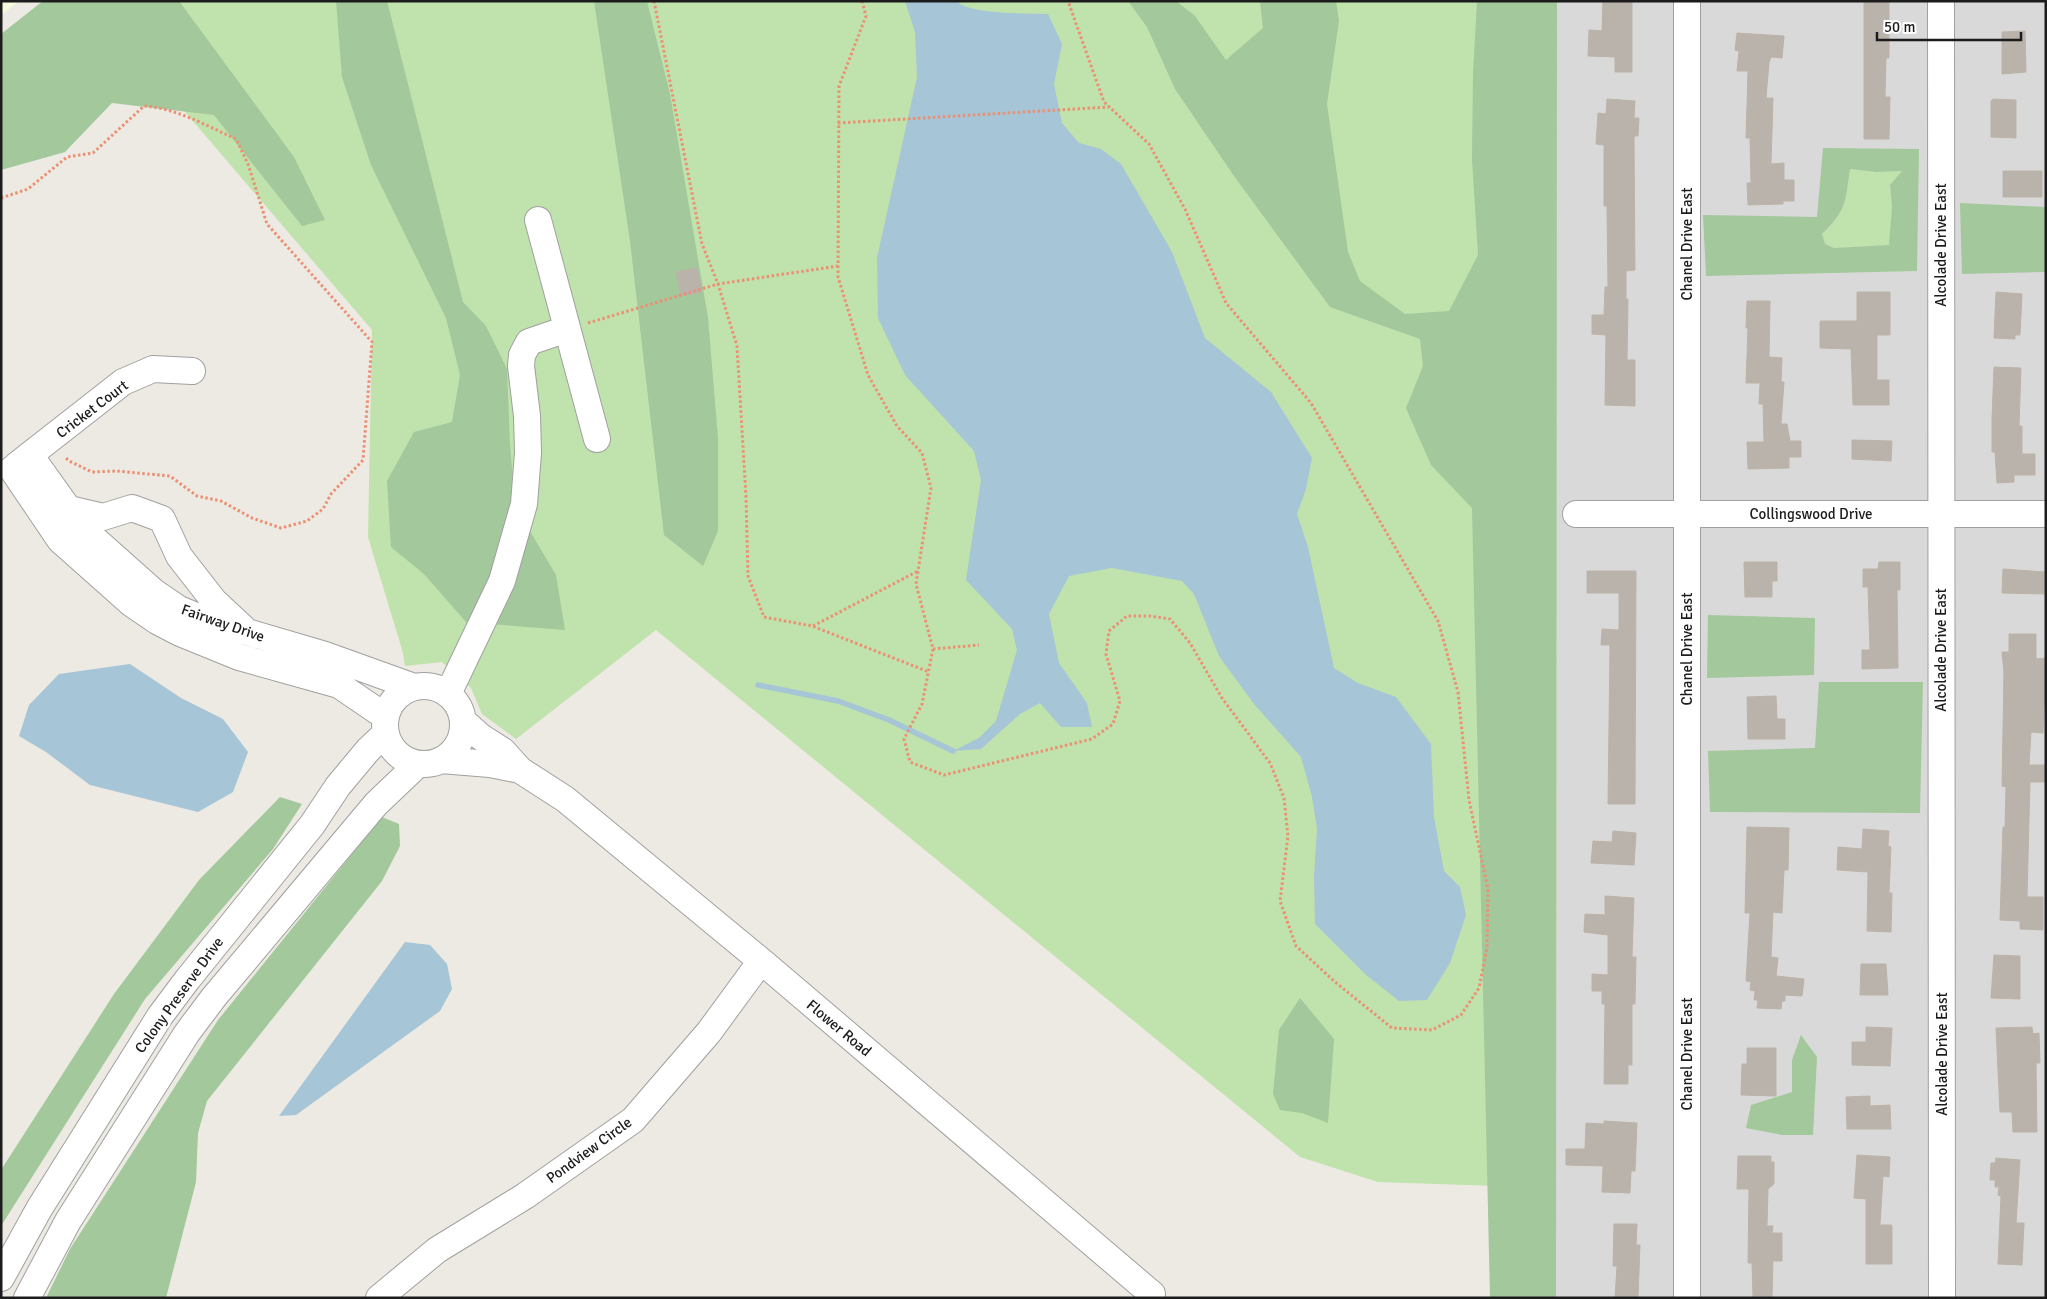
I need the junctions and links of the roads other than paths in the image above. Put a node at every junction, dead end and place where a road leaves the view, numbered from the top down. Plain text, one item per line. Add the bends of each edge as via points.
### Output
1 (1687, 1) edge
2 (1942, 1) edge
3 (538, 220) dead end
4 (567, 329) junction
5 (192, 371) dead end
6 (597, 439) dead end
7 (15, 467) edge
8 (1576, 514) dead end
9 (1687, 514) junction
10 (1941, 514) junction
11 (2046, 514) edge
12 (93, 538) junction
13 (248, 632) junction
14 (414, 687) junction
15 (448, 694) junction
16 (463, 721) junction
17 (386, 725) junction
18 (430, 762) junction
19 (520, 770) junction
20 (761, 961) junction
21 (1, 1278) edge
22 (1152, 1294) dead end
23 (27, 1298) edge
24 (378, 1298) edge
25 (1687, 1298) edge
26 (1942, 1298) edge

1 - 9 street, Chanel Drive East
2 - 10 street, Alcolade Drive East
3 - 4 street
4 - 6 street
4 - 15 street via 529,342 522,355 528,453 524,504 502,581
5 - 7 street, Cricket Court via 153,369 123,382
7 - 12 street, Fairway Drive via 69,509
7 - 12 street, Fairway Drive via 60,540
8 - 9 street, Collingswood Drive
9 - 10 street, Collingswood Drive
9 - 25 street, Chanel Drive East
10 - 11 street, Collingswood Drive
10 - 26 street, Alcolade Drive East
12 - 13 street, Fairway Drive via 154,592 179,609
12 - 13 street via 132,508 162,519 179,556 214,601
12 - 17 street, Fairway Drive via 132,604 157,621 239,657 339,685
13 - 14 street, Fairway Drive via 326,655
14 - 15 street via 434,687
14 - 17 street via 397,696 388,709
15 - 16 street via 458,706
16 - 18 street via 458,744 448,756
16 - 19 street, Flower Road via 503,751
17 - 18 street via 388,740 397,753 411,762
17 - 21 street, Colony Preserve Drive via 312,825 160,1016 39,1209
18 - 19 street, Flower Road via 490,764
18 - 23 street, Colony Preserve Drive via 376,804 214,997 187,1033 68,1221
19 - 20 street, Flower Road via 565,799
20 - 22 street, Flower Road
20 - 24 street, Pondview Circle via 709,1032 633,1120 525,1196 437,1250

